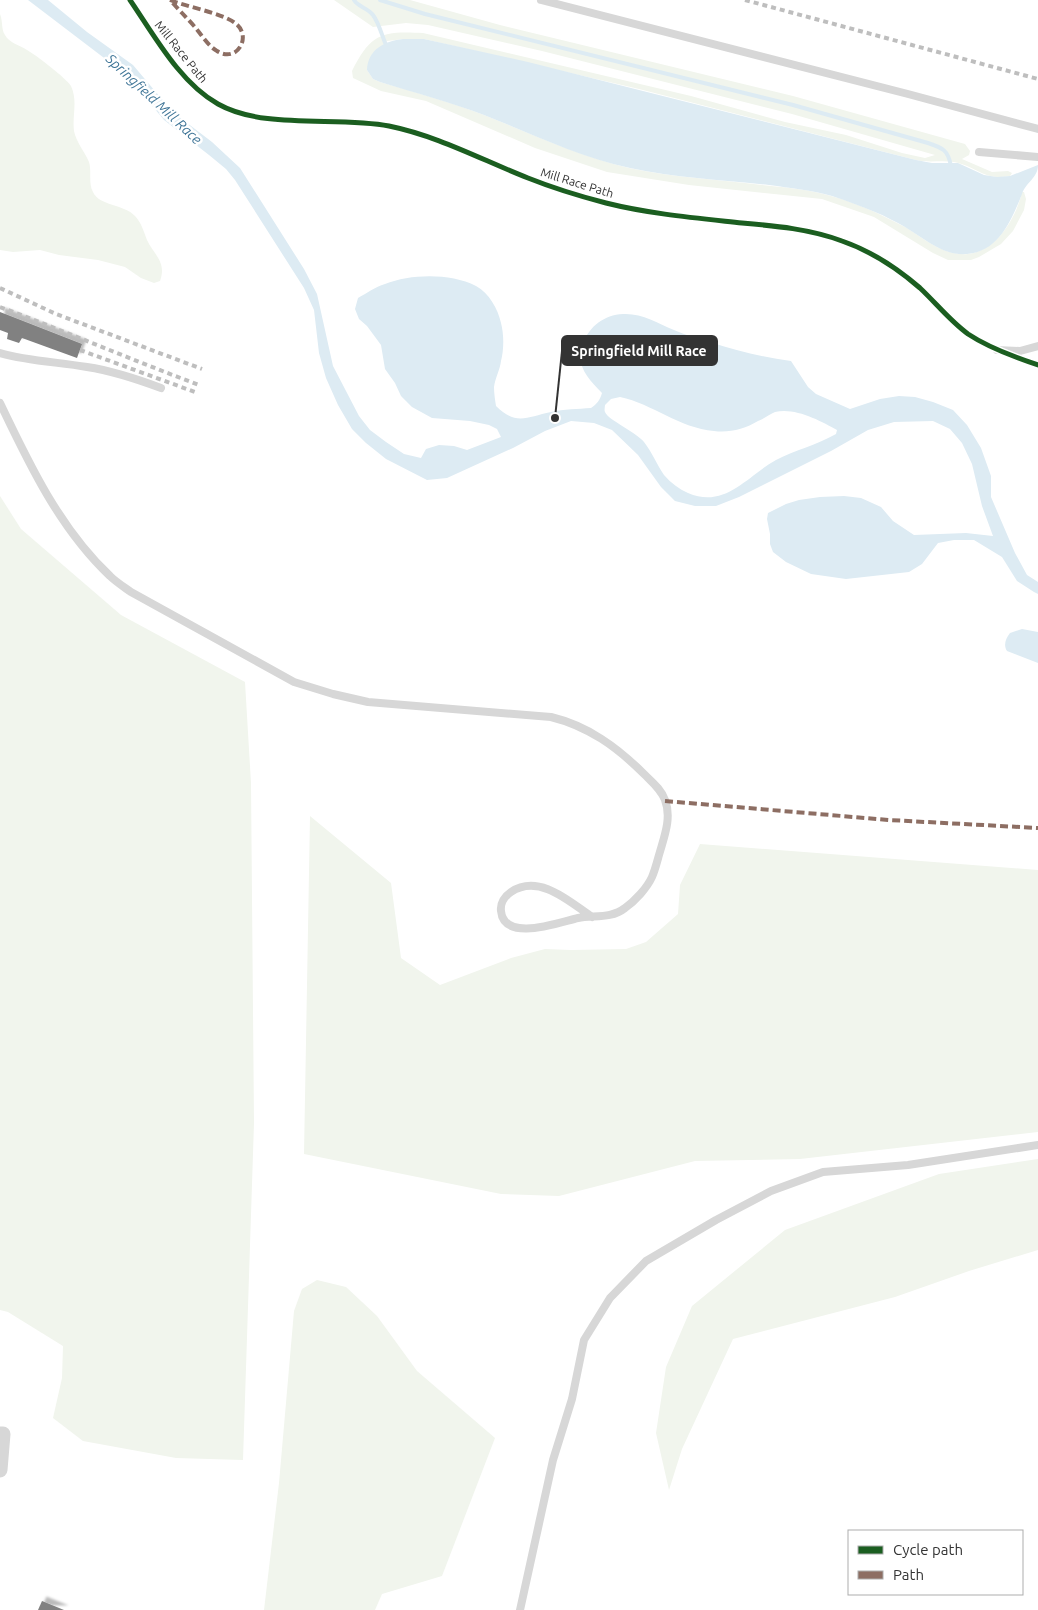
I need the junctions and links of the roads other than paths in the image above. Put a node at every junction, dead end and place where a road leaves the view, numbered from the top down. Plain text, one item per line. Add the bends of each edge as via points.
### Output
1 (541, 0) edge
2 (1038, 129) edge
3 (979, 152) dead end
4 (1038, 157) edge
5 (1038, 346) edge
6 (997, 350) dead end
7 (0, 353) edge
8 (161, 388) dead end
9 (0, 403) edge
10 (592, 917) junction
11 (1038, 1144) edge
12 (1, 1434) edge
13 (0, 1470) edge
14 (520, 1610) edge

1 - 2 lane
3 - 4 lane
5 - 6 lane via 1020,351
7 - 8 lane via 100,369
9 - 10 lane via 24,455 80,543 110,577 140,597 294,682 368,702 551,717 592,732 628,758 659,789 665,800 668,820 652,878 638,896 612,915
10 - 10 lane via 539,886 516,889 502,901 503,919 518,928 529,929
11 - 14 lane via 908,1164 823,1172 771,1191 646,1261 610,1298 584,1340
12 - 13 street

